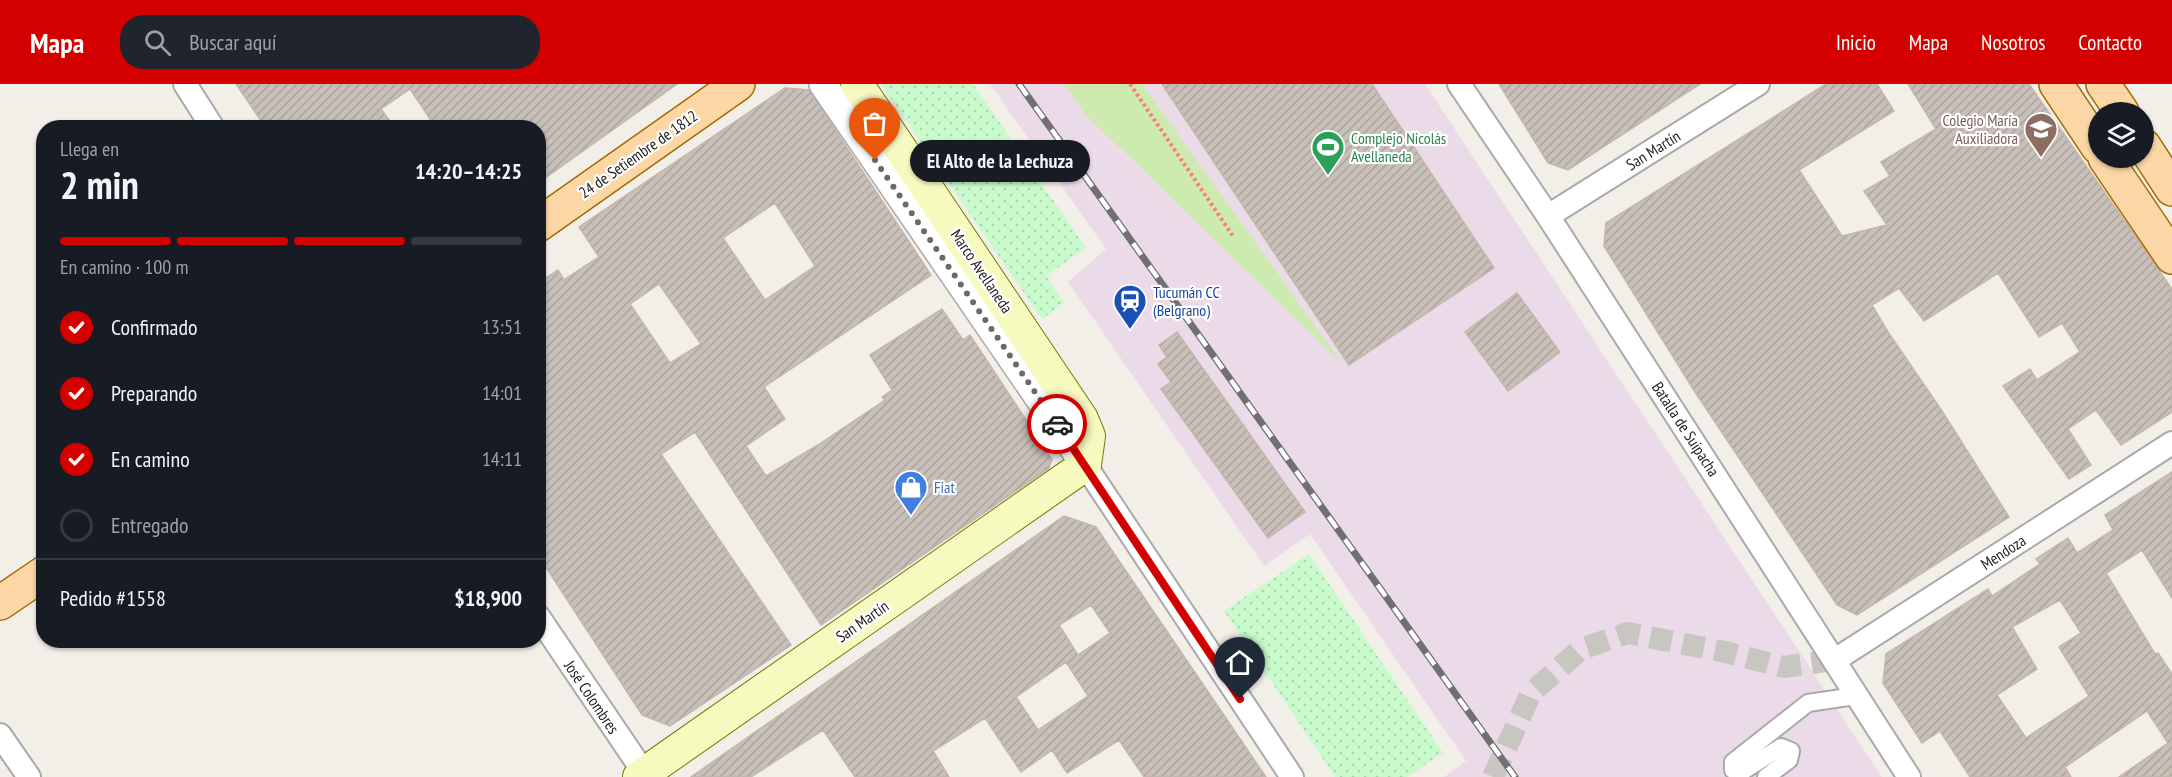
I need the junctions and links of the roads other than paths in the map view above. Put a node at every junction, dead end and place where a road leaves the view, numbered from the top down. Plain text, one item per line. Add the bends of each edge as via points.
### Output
1 (185, 84) edge
2 (738, 84) edge
3 (823, 84) edge
4 (857, 84) edge
5 (1460, 84) edge
6 (1758, 84) edge
7 (2056, 84) edge
8 (2103, 84) edge
9 (2115, 102) edge
10 (208, 120) edge
11 (2088, 132) edge
12 (2154, 161) edge
13 (2112, 168) edge
14 (2172, 189) edge
15 (1548, 216) junction
16 (546, 219) edge
17 (2172, 257) edge
18 (2172, 443) edge
19 (1085, 465) junction
20 (36, 578) edge
21 (0, 603) edge
22 (546, 628) edge
23 (1835, 660) junction
24 (1855, 696) junction
25 (0, 735) edge
26 (644, 776) edge
27 (29, 777) edge
28 (1292, 777) edge
29 (1766, 777) edge
30 (1909, 777) edge

1 - 10 street
2 - 16 main road, 24 de Setiembre de 1812
3 - 19 street, Marco Avellaneda
4 - 19 main road, Marco Avellaneda via 1082,419 1089,436
5 - 15 street, Batalla de Suipacha
6 - 15 street, San Martín
7 - 11 main road
8 - 9 main road
12 - 14 main road
13 - 17 main road
15 - 23 street, Batalla de Suipacha
18 - 23 street, Mendoza
19 - 26 main road, San Martín
19 - 28 street, Marco Avellaneda
20 - 21 main road
22 - 26 street, José Colombres
23 - 24 street, Batalla de Suipacha
24 - 29 street via 1808,703 1733,762 1733,770 1740,773 1781,747 1791,751 1789,760
24 - 30 street, Batalla de Suipacha
25 - 27 street

